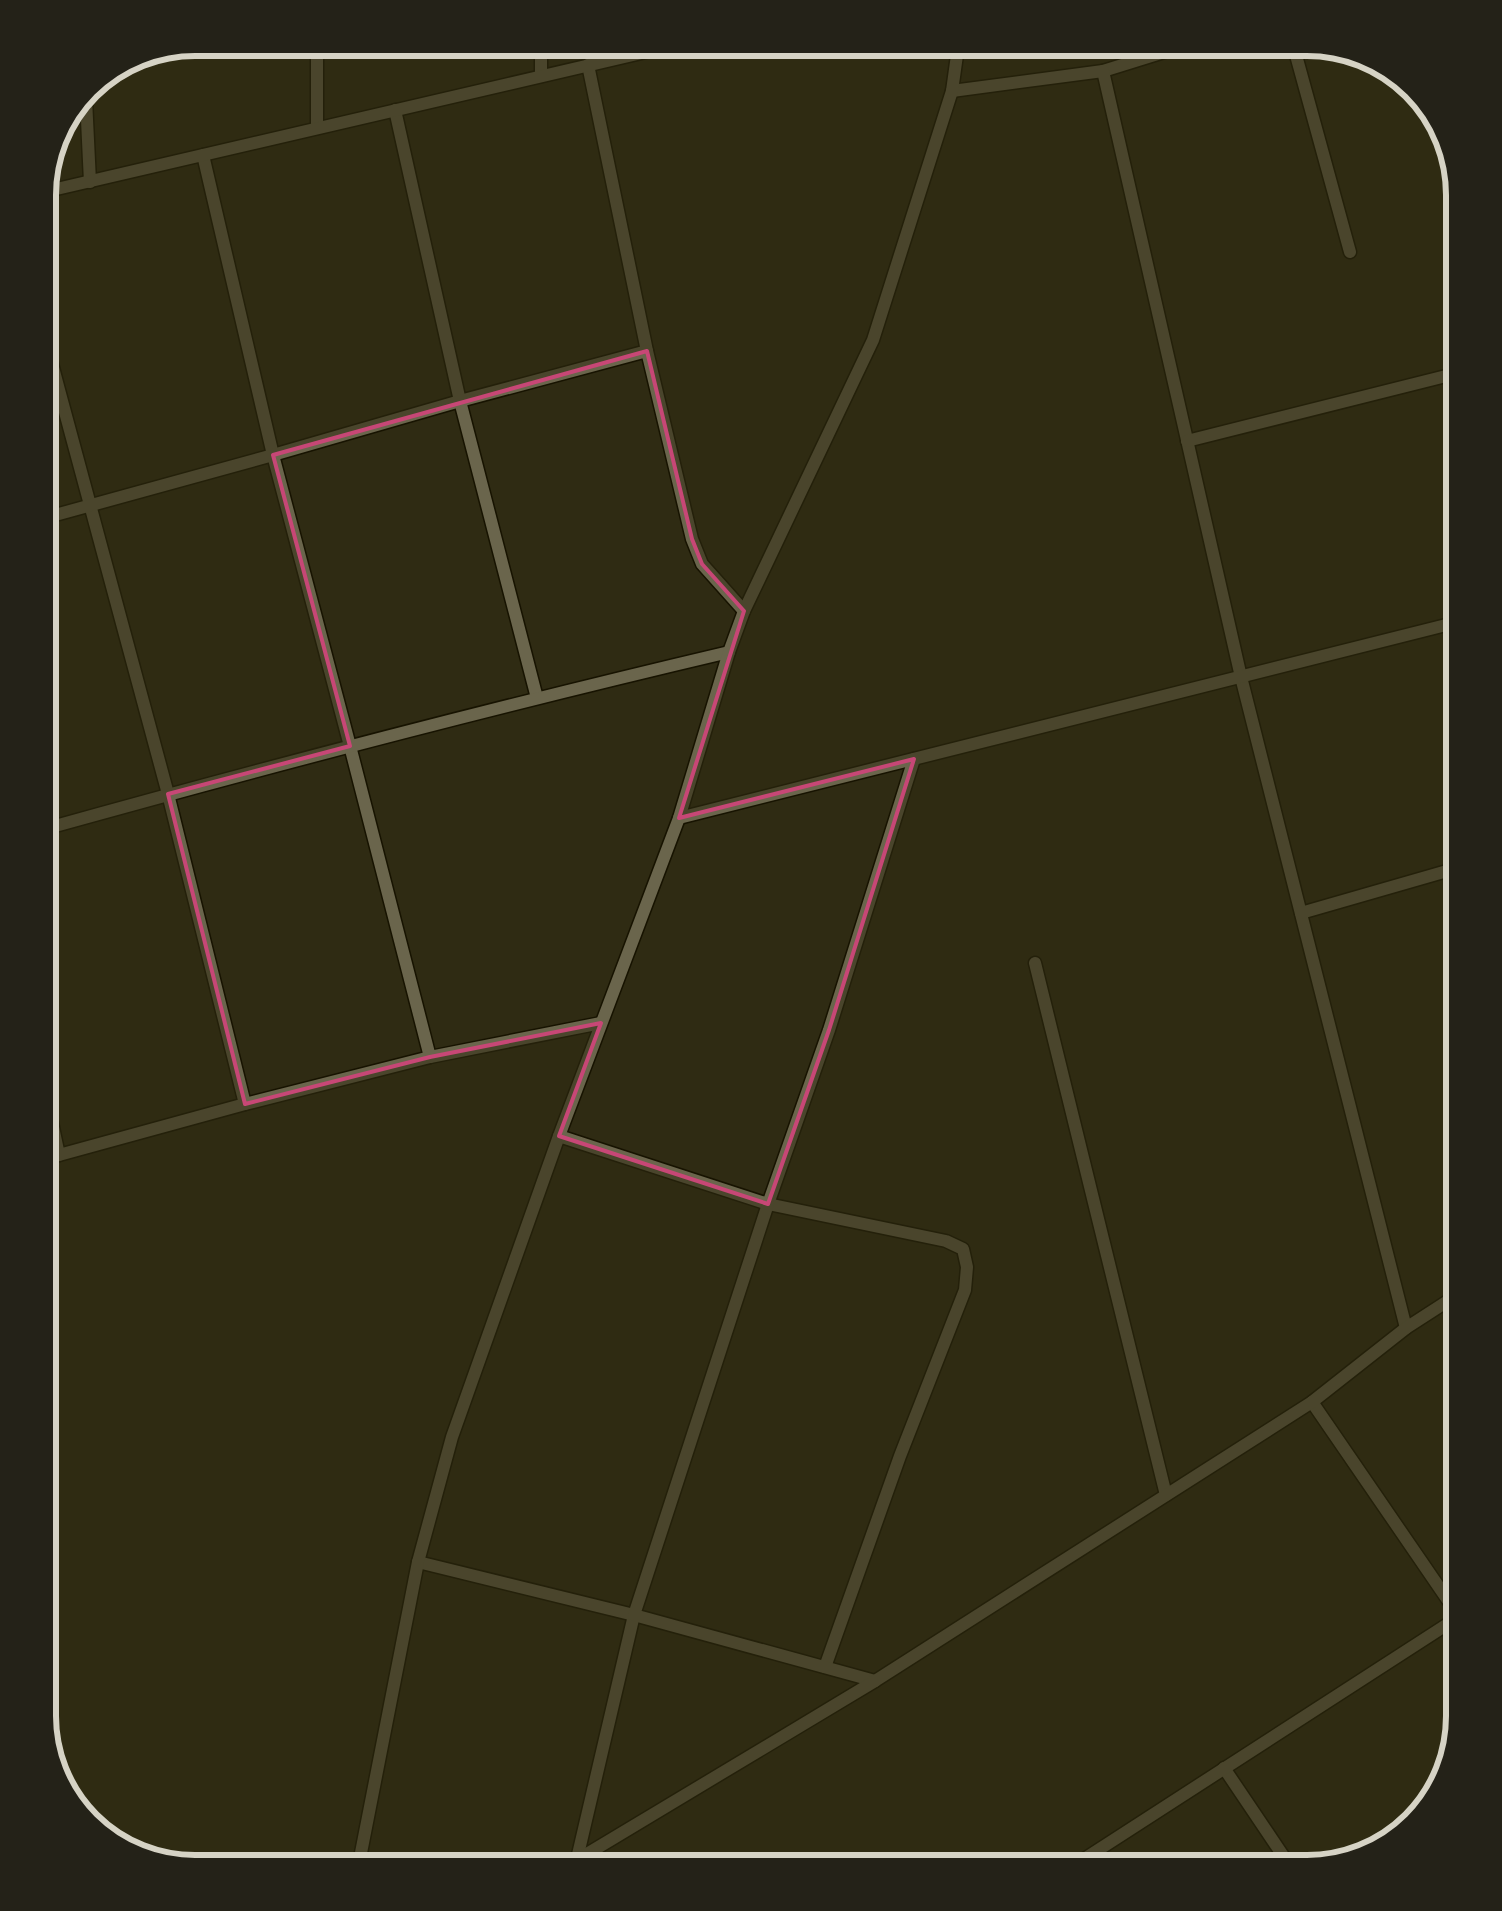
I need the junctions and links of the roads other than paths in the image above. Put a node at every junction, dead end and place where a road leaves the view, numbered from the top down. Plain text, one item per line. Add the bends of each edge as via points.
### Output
1 (317, 57) edge
2 (540, 57) edge
3 (623, 57) edge
4 (957, 57) edge
5 (1147, 57) edge
6 (1296, 57) edge
7 (588, 65) junction
8 (1103, 70) junction
9 (541, 76) junction
10 (952, 91) junction
11 (87, 110) edge
12 (395, 110) junction
13 (317, 128) junction
14 (203, 155) junction
15 (90, 182) junction
16 (57, 189) edge
17 (1350, 252) dead end
18 (647, 351) junction
19 (1446, 376) edge
20 (57, 382) edge
21 (460, 401) junction
22 (1186, 441) junction
23 (273, 455) junction
24 (90, 506) junction
25 (57, 515) edge
26 (744, 612) junction
27 (1446, 625) edge
28 (728, 652) junction
29 (1241, 677) junction
30 (537, 698) junction
31 (350, 746) junction
32 (914, 759) junction
33 (168, 794) junction
34 (679, 818) junction
35 (57, 826) edge
36 (1446, 871) edge
37 (1300, 912) junction
38 (1035, 963) dead end
39 (601, 1023) junction
40 (430, 1057) junction
41 (245, 1104) junction
42 (559, 1136) junction
43 (56, 1156) edge
44 (768, 1204) junction
45 (1446, 1301) edge
46 (1406, 1328) junction
47 (1312, 1402) junction
48 (1166, 1495) junction
49 (418, 1562) junction
50 (1446, 1597) edge
51 (634, 1615) junction
52 (1446, 1625) edge
53 (825, 1667) junction
54 (875, 1681) junction
55 (1224, 1768) junction
56 (360, 1855) edge
57 (579, 1855) edge
58 (589, 1855) edge
59 (1092, 1855) edge
60 (1282, 1855) edge

1 - 13 street
2 - 9 street
3 - 7 street
4 - 10 street
5 - 8 street
6 - 17 street
7 - 9 street
7 - 18 street
8 - 10 street
8 - 22 street
9 - 12 street
10 - 26 street via 872,340
11 - 15 street
12 - 13 street
12 - 21 street
13 - 14 street
14 - 15 street
14 - 23 street
15 - 16 street
18 - 21 street
18 - 26 street via 692,539 702,564
19 - 22 street
20 - 24 street
21 - 23 street
21 - 30 street
22 - 29 street
23 - 24 street
23 - 31 street
24 - 25 street
24 - 33 street
26 - 28 street
27 - 29 street
28 - 30 street
28 - 34 street
29 - 32 street
29 - 37 street
30 - 31 street
31 - 33 street
31 - 40 street
32 - 34 street
32 - 44 street via 829,1030
33 - 35 street
33 - 41 street
34 - 39 street
36 - 37 street
37 - 46 street
38 - 48 street
39 - 40 street
39 - 42 street
40 - 41 street
41 - 43 street
42 - 44 street
42 - 49 street via 452,1437
44 - 51 street
44 - 53 street via 946,1241 963,1249 968,1267 965,1290 900,1456
45 - 46 street
46 - 47 street
47 - 48 street
47 - 50 street
48 - 54 street
49 - 51 street
49 - 56 street
51 - 53 street
51 - 57 street
52 - 55 street
53 - 54 street
54 - 58 street
55 - 59 street
55 - 60 street

